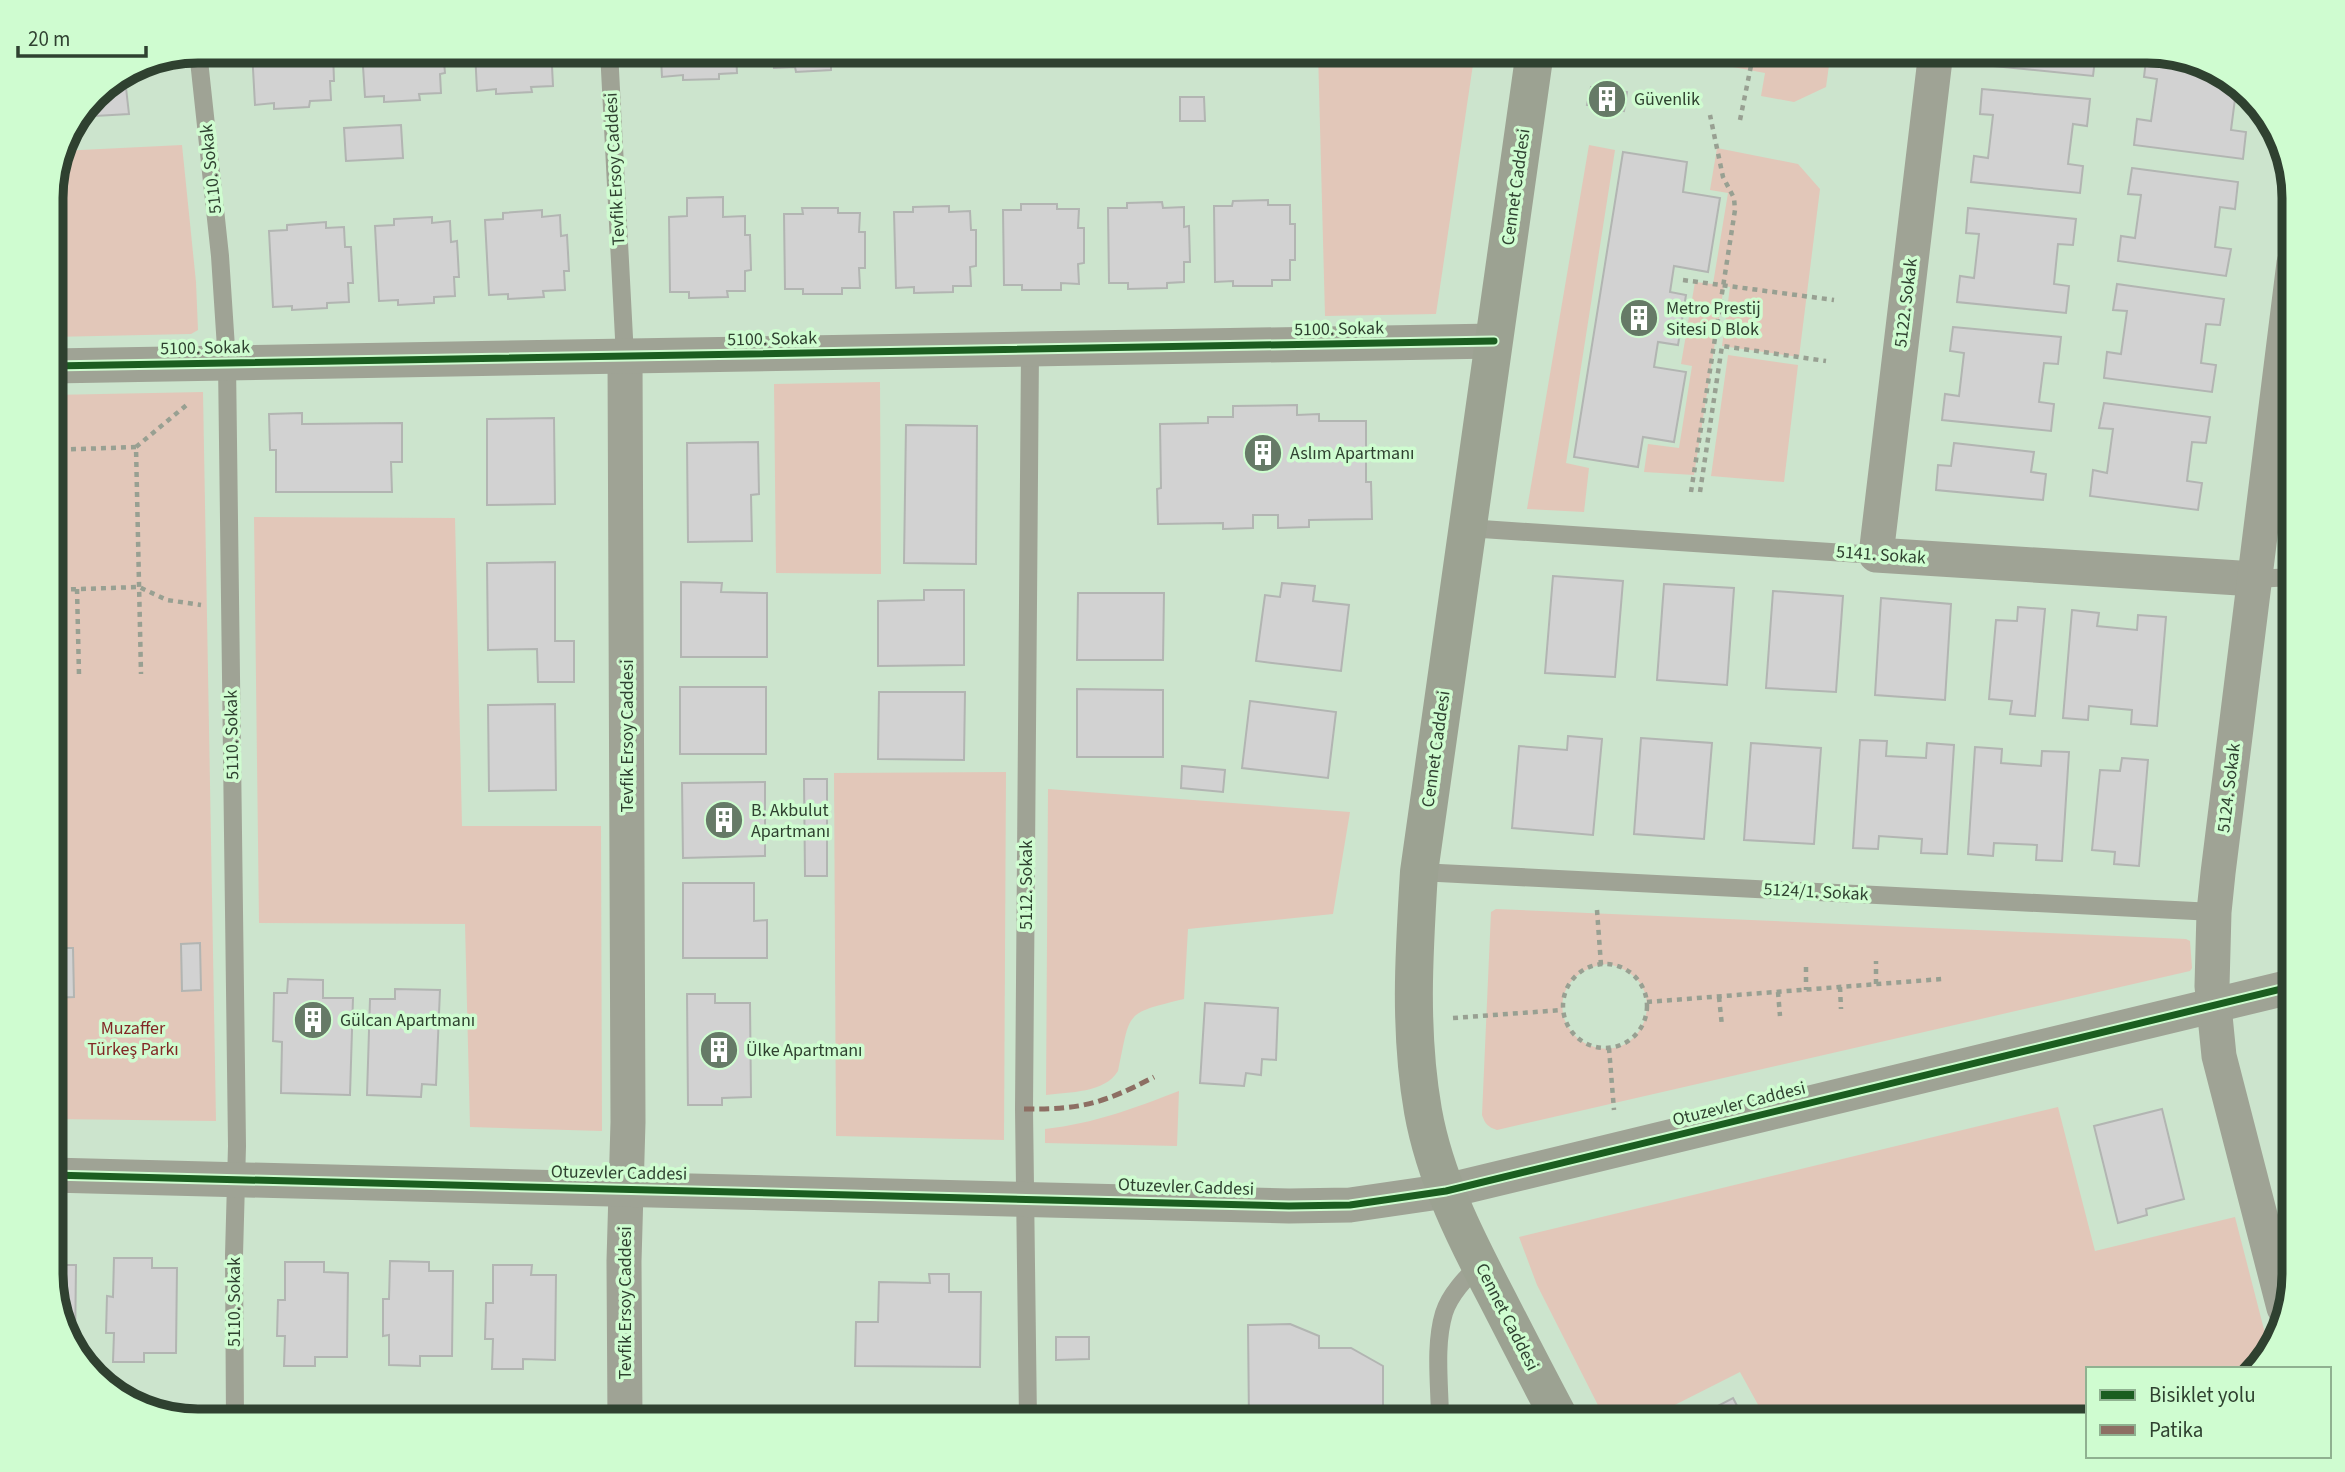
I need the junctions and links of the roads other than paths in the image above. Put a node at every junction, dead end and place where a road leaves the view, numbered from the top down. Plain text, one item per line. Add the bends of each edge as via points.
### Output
1 (199, 63) edge
2 (610, 63) edge
3 (1533, 63) edge
4 (1935, 63) edge
5 (1494, 341) junction
6 (1030, 350) junction
7 (625, 357) junction
8 (2282, 360) edge
9 (227, 363) junction
10 (63, 366) edge
11 (1467, 528) junction
12 (1876, 555) junction
13 (2282, 578) edge
14 (2255, 579) junction
15 (1419, 872) junction
16 (2214, 912) junction
17 (2282, 989) edge
18 (2214, 1006) junction
19 (63, 1175) edge
20 (236, 1180) junction
21 (626, 1189) junction
22 (1446, 1191) junction
23 (1025, 1198) junction
24 (1479, 1265) junction
25 (2280, 1294) edge
26 (235, 1409) edge
27 (625, 1409) edge
28 (1028, 1409) edge
29 (1440, 1409) edge
30 (1555, 1409) edge

1 - 9 lane, 5110. Sokak
2 - 7 lane, Tevfik Ersoy Caddesi
3 - 5 street, Cennet Caddesi
4 - 12 street, 5122. Sokak
5 - 6 street, 5100. Sokak
5 - 11 street, Cennet Caddesi
6 - 7 street, 5100. Sokak
6 - 23 lane, 5112. Sokak
7 - 9 street, 5100. Sokak
7 - 21 street, Tevfik Ersoy Caddesi
8 - 14 street, 5124. Sokak
9 - 10 street, 5100. Sokak
9 - 20 lane, 5110. Sokak
11 - 12 lane, 5141. Sokak
11 - 15 street, Cennet Caddesi
12 - 14 street, 5141. Sokak
13 - 14 lane, 5141. Sokak
14 - 16 street, 5124. Sokak
15 - 16 lane, 5124/1. Sokak
15 - 22 street, Cennet Caddesi via 1412,971 1415,1051 1424,1114
16 - 18 street, 5124. Sokak
17 - 18 street, Otuzevler Caddesi
18 - 22 street, Otuzevler Caddesi
18 - 25 street, 5124. Sokak via 2224,1079
19 - 20 street, Otuzevler Caddesi
20 - 21 street, Otuzevler Caddesi
20 - 26 lane, 5110. Sokak
21 - 23 street, Otuzevler Caddesi
21 - 27 street, Tevfik Ersoy Caddesi
22 - 23 street, Otuzevler Caddesi via 1313,1206
22 - 24 street, Cennet Caddesi
23 - 28 lane, 5112. Sokak
24 - 29 lane via 1445,1311 1440,1336
24 - 30 street, Cennet Caddesi

